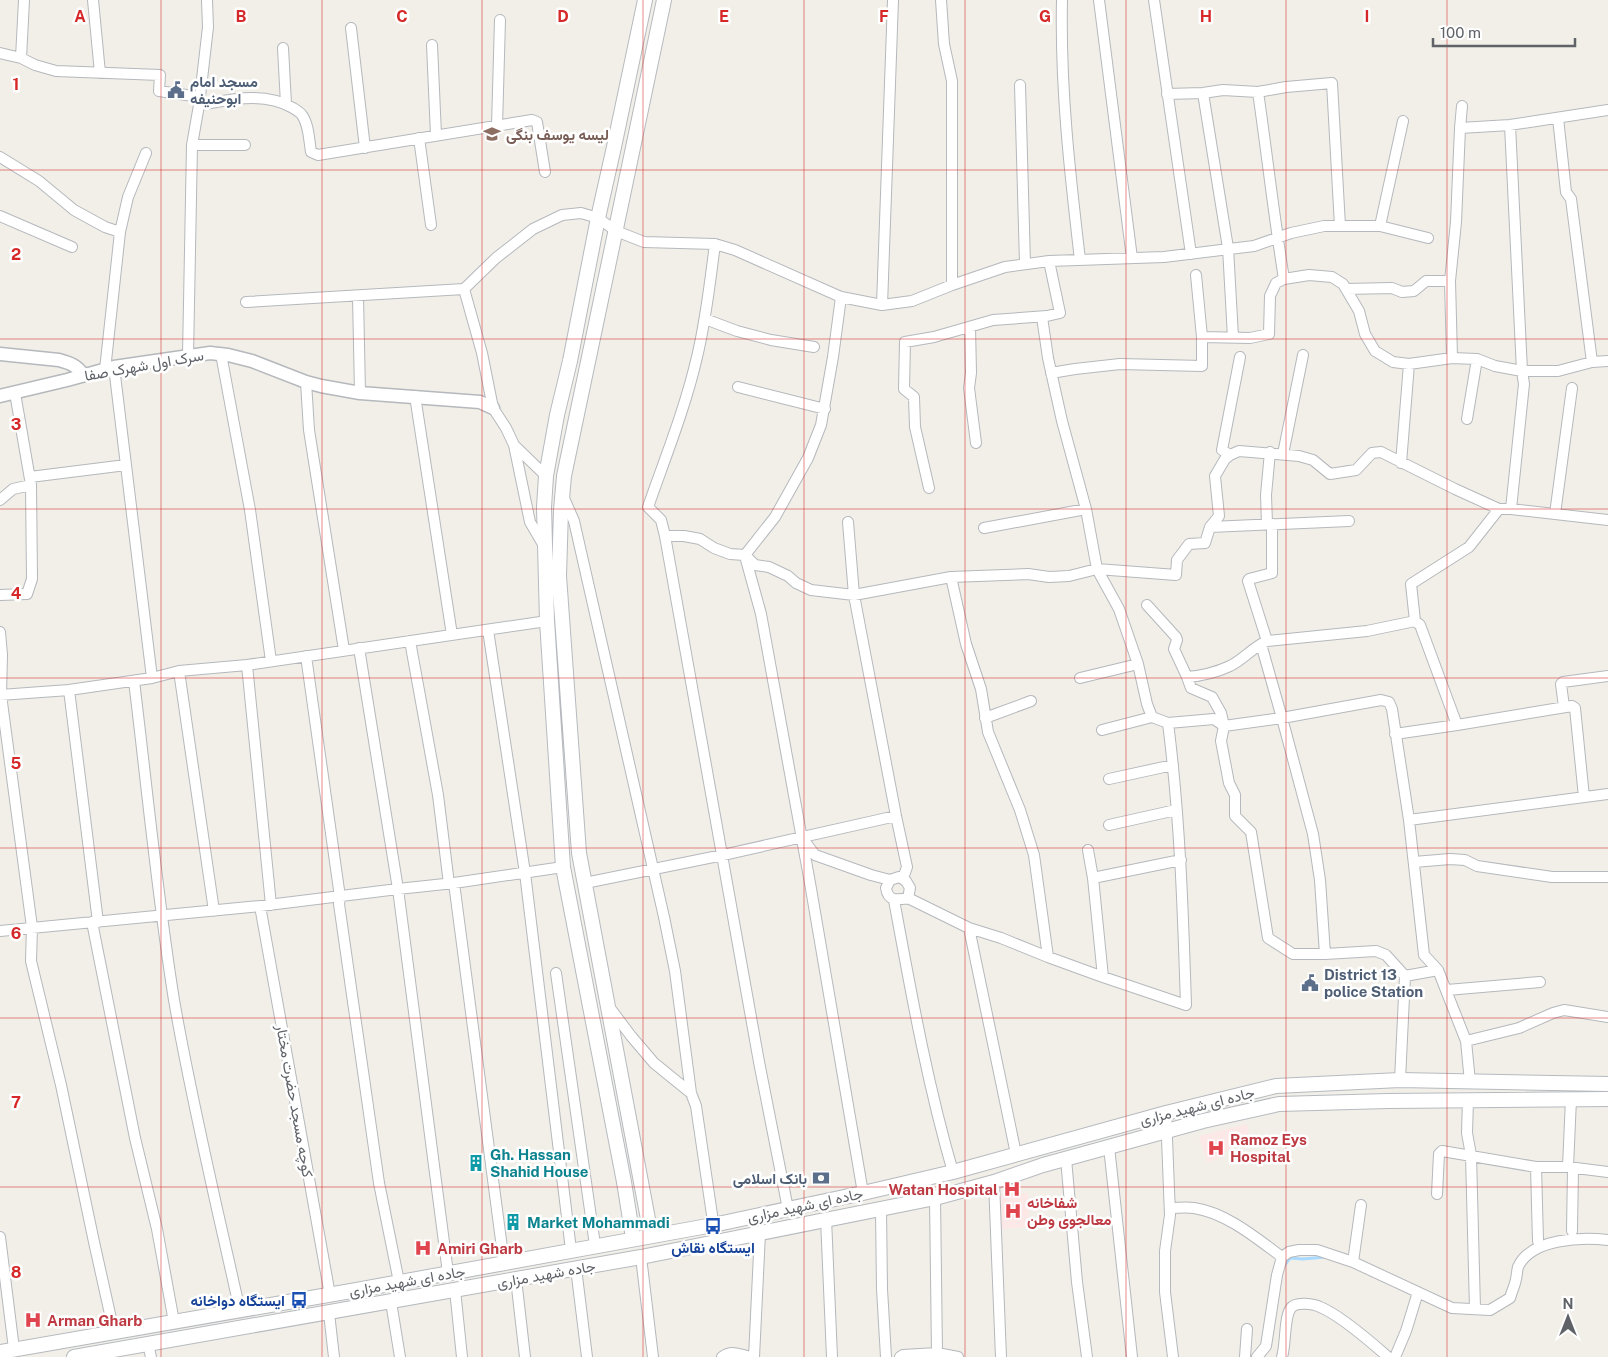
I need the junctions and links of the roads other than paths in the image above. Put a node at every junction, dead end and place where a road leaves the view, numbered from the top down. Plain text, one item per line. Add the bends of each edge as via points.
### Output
1 (24, 0) edge
2 (93, 0) edge
3 (207, 0) edge
4 (645, 0) edge
5 (664, 0) edge
6 (893, 0) edge
7 (941, 0) edge
8 (1062, 0) edge
9 (1099, 0) edge
10 (1154, 0) edge
11 (500, 20) dead end
12 (351, 28) dead end
13 (432, 45) dead end
14 (283, 48) dead end
15 (0, 53) edge
16 (21, 58) junction
17 (100, 72) junction
18 (1020, 85) dead end
19 (1258, 92) junction
20 (1203, 93) junction
21 (1167, 94) junction
22 (199, 101) junction
23 (286, 104) junction
24 (1462, 106) dead end
25 (1608, 110) edge
26 (1558, 118) junction
27 (1403, 122) dead end
28 (1510, 125) junction
29 (497, 126) junction
30 (1460, 128) junction
31 (436, 135) junction
32 (419, 138) junction
33 (192, 145) junction
34 (245, 145) dead end
35 (365, 148) junction
36 (146, 153) dead end
37 (0, 157) edge
38 (545, 172) dead end
39 (0, 216) edge
40 (598, 218) junction
41 (431, 225) dead end
42 (1340, 226) junction
43 (1380, 226) junction
44 (616, 231) junction
45 (120, 232) junction
46 (1277, 238) junction
47 (1428, 238) dead end
48 (714, 244) junction
49 (72, 247) dead end
50 (1228, 248) junction
51 (1191, 254) junction
52 (1132, 258) junction
53 (1080, 260) junction
54 (1049, 261) junction
55 (1025, 264) junction
56 (1196, 275) dead end
57 (1284, 279) junction
58 (1450, 281) junction
59 (952, 285) junction
60 (464, 289) junction
61 (1346, 289) junction
62 (358, 296) junction
63 (840, 297) junction
64 (246, 302) dead end
65 (882, 305) junction
66 (1042, 317) junction
67 (705, 319) junction
68 (970, 327) junction
69 (1202, 337) junction
70 (1233, 337) junction
71 (814, 347) dead end
72 (0, 354) edge
73 (221, 354) junction
74 (1303, 355) dead end
75 (188, 356) junction
76 (1240, 357) dead end
77 (1452, 358) junction
78 (1477, 359) junction
79 (1608, 360) edge
80 (1592, 362) junction
81 (1409, 364) junction
82 (110, 368) junction
83 (1522, 371) junction
84 (1051, 373) junction
85 (83, 375) junction
86 (306, 382) junction
87 (738, 387) dead end
88 (1572, 388) dead end
89 (15, 393) junction
90 (360, 393) junction
91 (0, 396) edge
92 (415, 396) junction
93 (493, 408) junction
94 (825, 409) junction
95 (1467, 419) dead end
96 (976, 443) dead end
97 (514, 445) junction
98 (1270, 452) junction
99 (1230, 454) junction
100 (1283, 454) junction
101 (1401, 463) junction
102 (126, 466) junction
103 (546, 476) junction
104 (30, 481) junction
105 (929, 488) dead end
106 (563, 494) junction
107 (0, 500) edge
108 (544, 507) junction
109 (1086, 509) junction
110 (1498, 509) junction
111 (1511, 509) junction
112 (561, 510) junction
113 (1554, 514) junction
114 (1349, 520) dead end
115 (1608, 520) edge
116 (848, 522) dead end
117 (1269, 524) junction
118 (1210, 527) junction
119 (984, 528) dead end
120 (665, 536) junction
121 (544, 546) junction
122 (745, 555) junction
123 (1098, 569) junction
124 (951, 577) junction
125 (0, 595) edge
126 (854, 596) junction
127 (1147, 605) dead end
128 (547, 621) junction
129 (1415, 621) junction
130 (488, 630) junction
131 (0, 632) edge
132 (452, 635) junction
133 (410, 641) junction
134 (1264, 642) junction
135 (359, 648) junction
136 (344, 650) junction
137 (306, 656) junction
138 (271, 661) junction
139 (247, 664) junction
140 (1138, 664) junction
141 (179, 671) junction
142 (1608, 676) edge
143 (1187, 677) junction
144 (152, 678) junction
145 (1080, 678) dead end
146 (134, 681) junction
147 (69, 690) junction
148 (1, 695) edge
149 (1031, 701) dead end
150 (1564, 707) junction
151 (1152, 717) junction
152 (985, 718) junction
153 (1282, 718) junction
154 (1168, 723) junction
155 (1457, 725) junction
156 (1224, 726) junction
157 (1102, 730) dead end
158 (1395, 734) junction
159 (1173, 765) junction
160 (1109, 779) dead end
161 (1608, 794) edge
162 (1584, 797) junction
163 (1176, 810) junction
164 (896, 816) junction
165 (1409, 820) junction
166 (1109, 825) dead end
167 (801, 836) junction
168 (1088, 850) dead end
169 (722, 855) junction
170 (1181, 860) junction
171 (1414, 862) junction
172 (563, 867) junction
173 (653, 868) junction
174 (525, 873) junction
175 (1608, 877) edge
176 (903, 878) junction
177 (1092, 878) junction
178 (890, 880) junction
179 (1608, 881) edge
180 (451, 883) junction
181 (585, 883) junction
182 (398, 889) junction
183 (340, 897) junction
184 (908, 898) junction
185 (894, 900) junction
186 (266, 905) junction
187 (214, 911) junction
188 (162, 915) junction
189 (95, 922) junction
190 (32, 927) junction
191 (969, 928) junction
192 (0, 931) edge
193 (1325, 954) junction
194 (1048, 957) junction
195 (1438, 970) junction
196 (556, 973) dead end
197 (1405, 976) junction
198 (1103, 977) junction
199 (1540, 982) dead end
200 (1447, 990) junction
201 (606, 1003) junction
202 (1608, 1017) edge
203 (1466, 1041) junction
204 (1400, 1080) junction
205 (1470, 1082) junction
206 (1608, 1084) edge
207 (691, 1093) junction
208 (1571, 1099) junction
209 (1468, 1100) junction
210 (1608, 1100) edge
211 (1166, 1113) junction
212 (1168, 1131) junction
213 (1109, 1147) junction
214 (1016, 1154) junction
215 (1471, 1155) junction
216 (1066, 1159) junction
217 (1536, 1166) junction
218 (1570, 1168) junction
219 (953, 1172) junction
220 (1608, 1172) edge
221 (1015, 1174) joint
222 (994, 1182) junction
223 (863, 1194) junction
224 (1437, 1194) dead end
225 (935, 1198) junction
226 (1361, 1205) dead end
227 (1170, 1208) junction
228 (788, 1209) junction
229 (881, 1209) junction
230 (826, 1219) junction
231 (713, 1224) junction
232 (1572, 1231) dead end
233 (760, 1233) junction
234 (651, 1235) junction
235 (0, 1237) edge
236 (633, 1238) junction
237 (1538, 1240) dead end
238 (1608, 1240) edge
239 (716, 1242) junction
240 (595, 1245) junction
241 (571, 1250) junction
242 (641, 1256) junction
243 (1282, 1256) junction
244 (1353, 1262) junction
245 (504, 1263) junction
246 (576, 1268) junction
247 (448, 1273) junction
248 (516, 1279) junction
249 (399, 1282) junction
250 (455, 1290) junction
251 (1418, 1292) junction
252 (330, 1295) junction
253 (391, 1302) junction
254 (1475, 1309) junction
255 (240, 1310) junction
256 (329, 1313) junction
257 (174, 1322) junction
258 (1247, 1329) dead end
259 (114, 1332) junction
260 (14, 1350) junction
261 (150, 1351) edge
262 (0, 1352) edge
263 (921, 1355) edge
264 (936, 1355) edge
265 (74, 1357) edge
266 (334, 1357) edge
267 (400, 1357) edge
268 (462, 1357) edge
269 (525, 1357) edge
270 (587, 1357) edge
271 (654, 1357) edge
272 (722, 1357) edge
273 (750, 1357) edge
274 (754, 1357) edge
275 (832, 1357) edge
276 (886, 1357) edge
277 (900, 1357) edge
278 (958, 1357) edge
279 (1001, 1357) edge
280 (1087, 1357) edge
281 (1132, 1357) edge
282 (1173, 1357) edge
283 (1245, 1357) edge
284 (1258, 1357) edge
285 (1282, 1357) edge
286 (1388, 1357) edge
287 (1395, 1357) edge

1 - 16 street
2 - 17 street
3 - 22 street via 208,27
4 - 40 main road
5 - 44 main road
6 - 65 street
7 - 59 street via 944,44 952,81
8 - 53 street via 1061,40 1069,159
9 - 52 street
10 - 21 street
11 - 29 street
12 - 35 street
13 - 31 street
14 - 23 street
15 - 16 street
16 - 17 street via 56,71
17 - 22 street via 160,75 159,91
18 - 55 street
19 - 20 street via 1224,90
19 - 42 street via 1332,83
19 - 46 street
20 - 21 street
20 - 50 street
21 - 51 street
22 - 23 street via 250,97
22 - 33 street
23 - 35 street via 301,113 307,124 311,152 318,155
24 - 30 street
25 - 26 street
26 - 28 street
26 - 80 street
27 - 43 street
28 - 30 street
28 - 83 street
29 - 31 street
29 - 38 street via 537,122
30 - 58 street
31 - 32 street
32 - 35 street
32 - 41 street
33 - 34 street
33 - 75 street
36 - 45 street via 128,197
37 - 45 street via 39,180 74,210
39 - 49 street
40 - 44 street
40 - 60 street via 581,213 562,215 533,228
40 - 103 main road
42 - 43 street
42 - 46 street via 1324,226
43 - 47 street
44 - 48 street via 644,242
44 - 106 main road via 564,476
45 - 82 street
46 - 50 street via 1254,246
46 - 57 street
48 - 63 street via 735,250
48 - 67 street
50 - 51 street
50 - 70 street
51 - 52 street
52 - 53 street
53 - 54 street
54 - 55 street
54 - 66 street via 1060,313
55 - 59 street via 1005,267
56 - 69 street
57 - 61 street via 1309,275 1332,278
57 - 70 street via 1276,284 1270,296 1269,334
58 - 61 street via 1426,281 1414,291 1402,292 1392,288
58 - 77 street
59 - 65 street via 912,301
60 - 62 street
60 - 93 street
61 - 81 street via 1376,351 1393,362
62 - 64 street
62 - 90 street
63 - 65 street
63 - 94 street
66 - 68 street via 993,320
66 - 84 street
67 - 71 street via 771,340
67 - 120 street via 683,409 648,507 661,520
68 - 96 street via 969,388
68 - 105 street via 905,342 904,389 914,397 915,427
69 - 70 street
69 - 84 street via 1202,366 1120,364
72 - 85 street via 67,362 80,368
73 - 75 street, سرک اول شهرک صفا
73 - 86 street, سرک اول شهرک صفا via 252,361
73 - 138 street via 250,510
74 - 100 street
75 - 82 street, سرک اول شهرک صفا
76 - 99 street via 1222,450
77 - 78 street
77 - 81 street
78 - 83 street
78 - 95 street
79 - 80 street
80 - 83 street via 1558,371
81 - 101 street
82 - 85 street, سرک اول شهرک صفا
82 - 102 street
83 - 111 street via 1524,384
84 - 109 street
85 - 89 street, سرک اول شهرک صفا
86 - 90 street, سرک اول شهرک صفا
86 - 136 street via 309,430
87 - 94 street
88 - 113 street
89 - 91 street, سرک اول شهرک صفا
89 - 104 street
90 - 92 street, سرک اول شهرک صفا
92 - 93 street, سرک اول شهرک صفا via 480,402
92 - 132 street
93 - 97 street
94 - 122 street via 808,458 775,517
97 - 103 street
97 - 121 street via 530,522
98 - 99 street via 1239,450
98 - 100 street
98 - 117 street via 1266,495
99 - 118 street via 1216,476 1219,516
100 - 101 street via 1313,460 1330,474 1356,470 1372,453 1381,452
101 - 110 street
102 - 104 street
102 - 144 street
103 - 108 main road
104 - 107 street
104 - 125 street via 32,579 27,594
106 - 112 main road
106 - 173 street via 574,521
108 - 112 main road
108 - 121 main road
109 - 119 street
109 - 123 street
110 - 111 street
110 - 129 street via 1469,546 1411,584
111 - 113 street
112 - 181 main road via 559,576 575,810
113 - 115 street
114 - 117 street
116 - 126 street
117 - 118 street
117 - 134 street via 1272,573 1248,581
118 - 123 street via 1205,543 1189,544 1177,560 1176,575
120 - 122 street via 700,539 730,554
120 - 169 street
121 - 128 main road
122 - 126 street via 755,565 769,567 811,590
122 - 167 street via 760,614
123 - 124 street via 1055,577 1028,574
123 - 140 street via 1119,609
124 - 126 street
124 - 152 street via 966,644 981,689
126 - 164 street
127 - 143 street via 1176,637 1174,649
128 - 130 street
128 - 172 main road
129 - 134 street via 1367,631
129 - 155 street via 1420,625
130 - 132 street
130 - 174 street
131 - 148 street
132 - 133 street
133 - 135 street
133 - 180 street
134 - 143 street via 1231,666
134 - 153 street
135 - 136 street
135 - 182 street
136 - 137 street
137 - 138 street
137 - 183 street
138 - 139 street
139 - 141 street
139 - 186 street, کوچه مسجد حضرت مختار
140 - 145 street
140 - 151 street
141 - 144 street
141 - 187 street
142 - 150 street via 1563,682
143 - 156 street via 1191,688 1212,697
144 - 146 street
146 - 147 street
146 - 188 street
147 - 148 street
147 - 189 street
148 - 190 street
149 - 152 street
150 - 155 street
150 - 162 street via 1575,708
151 - 154 street
151 - 157 street
152 - 194 street via 1034,855
153 - 156 street
153 - 158 street via 1382,700 1389,702 1392,708
153 - 193 street via 1313,834
154 - 156 street via 1214,719
154 - 159 street
155 - 158 street
156 - 193 street via 1221,741 1229,784 1235,795 1235,816 1251,832 1268,938 1293,954
158 - 165 street
159 - 160 street
159 - 163 street
161 - 162 street
162 - 165 street
163 - 166 street
163 - 170 street
164 - 167 street
164 - 176 street via 907,867
165 - 171 street
167 - 169 street
167 - 178 street via 815,855
167 - 223 street
168 - 177 street
169 - 173 street
169 - 228 street
170 - 177 street
170 - 198 street via 1186,1005
171 - 175 street via 1465,860 1477,866 1552,877
171 - 195 street via 1424,955
172 - 174 street
172 - 236 main road
173 - 181 street
173 - 207 street via 674,971
174 - 180 street
174 - 241 street
175 - 179 street
176 - 178 street
176 - 184 street via 909,884
177 - 198 street
178 - 185 street via 886,892
180 - 182 street
180 - 245 street
181 - 201 main road
182 - 183 street
182 - 247 street
183 - 186 street
183 - 249 street via 379,1182
184 - 185 street
184 - 191 street
185 - 219 street via 937,1118
186 - 187 street
186 - 252 street, کوچه مسجد حضرت مختار
187 - 188 street
188 - 189 street
188 - 255 street via 174,1000 205,1158
189 - 190 street
189 - 257 street via 135,1138 157,1229
190 - 192 street
190 - 259 street via 32,961
191 - 194 street
191 - 214 street
193 - 197 street via 1376,950 1386,955
194 - 198 street
195 - 197 street
195 - 200 street
196 - 240 street
197 - 204 street
199 - 200 street
200 - 203 street
201 - 207 street via 654,1063
201 - 234 main road
202 - 203 street via 1564,1010 1519,1028
203 - 205 street
204 - 205 main road, جاده ای شهید مزاری
204 - 211 main road, جاده ای شهید مزاری via 1276,1086
205 - 206 main road, جاده ای شهید مزاری
207 - 231 street via 696,1106
208 - 209 main road, جاده ای شهید مزاری
208 - 210 main road, جاده ای شهید مزاری
208 - 218 street
209 - 212 main road, جاده ای شهید مزاری via 1278,1104
209 - 215 street via 1467,1132
211 - 212 street
211 - 214 main road, جاده ای شهید مزاری
212 - 213 main road, جاده ای شهید مزاری
212 - 227 street
213 - 216 main road, جاده ای شهید مزاری
213 - 281 street
214 - 219 main road, جاده ای شهید مزاری
215 - 217 street
215 - 224 street via 1440,1152
215 - 254 street
216 - 221 main road, جاده ای شهید مزاری
216 - 280 street
217 - 218 street
217 - 237 street
218 - 220 street
218 - 232 street
219 - 223 main road, جاده ای شهید مزاری
221 - 222 main road, جاده شهید مزاری
222 - 225 main road, جاده شهید مزاری
222 - 279 street
223 - 228 main road, جاده ای شهید مزاری
225 - 229 main road, جاده شهید مزاری
225 - 264 street
226 - 244 street
227 - 243 street via 1192,1207 1214,1213
227 - 282 street via 1165,1292
228 - 231 main road, جاده ای شهید مزاری
229 - 230 main road, جاده شهید مزاری
229 - 276 street
230 - 233 main road, جاده شهید مزاری
230 - 275 street
231 - 234 main road, جاده ای شهید مزاری
231 - 239 street
233 - 239 main road, جاده شهید مزاری
233 - 274 street
234 - 236 main road, جاده ای شهید مزاری
235 - 260 street
236 - 240 main road, جاده ای شهید مزاری
238 - 254 street via 1576,1239 1538,1248 1518,1267 1510,1298 1490,1310
239 - 242 main road, جاده شهید مزاری
240 - 241 main road, جاده ای شهید مزاری
241 - 245 main road, جاده ای شهید مزاری
242 - 246 main road, جاده شهید مزاری
242 - 271 street
243 - 244 street via 1299,1250 1317,1250
243 - 284 street via 1266,1346
244 - 251 street
245 - 247 main road, جاده ای شهید مزاری
246 - 248 main road, جاده شهید مزاری
246 - 270 street
247 - 249 main road, جاده ای شهید مزاری
248 - 250 main road, جاده شهید مزاری
248 - 269 street
249 - 252 main road, جاده ای شهید مزاری
250 - 253 main road, جاده شهید مزاری
250 - 268 street
251 - 254 street via 1452,1308
251 - 287 street
252 - 255 main road, جاده ای شهید مزاری
253 - 256 main road, جاده شهید مزاری
253 - 267 street
255 - 257 main road, جاده ای شهید مزاری
256 - 261 main road, جاده شهید مزاری
256 - 266 street
257 - 259 main road, جاده ای شهید مزاری
258 - 283 street
259 - 260 main road, جاده ای شهید مزاری
260 - 262 main road, جاده ای شهید مزاری
261 - 265 main road, جاده شهید مزاری
263 - 264 street
263 - 277 street
264 - 278 street
272 - 273 street via 735,1352
285 - 286 street via 1290,1308 1304,1304 1319,1306 1335,1315

